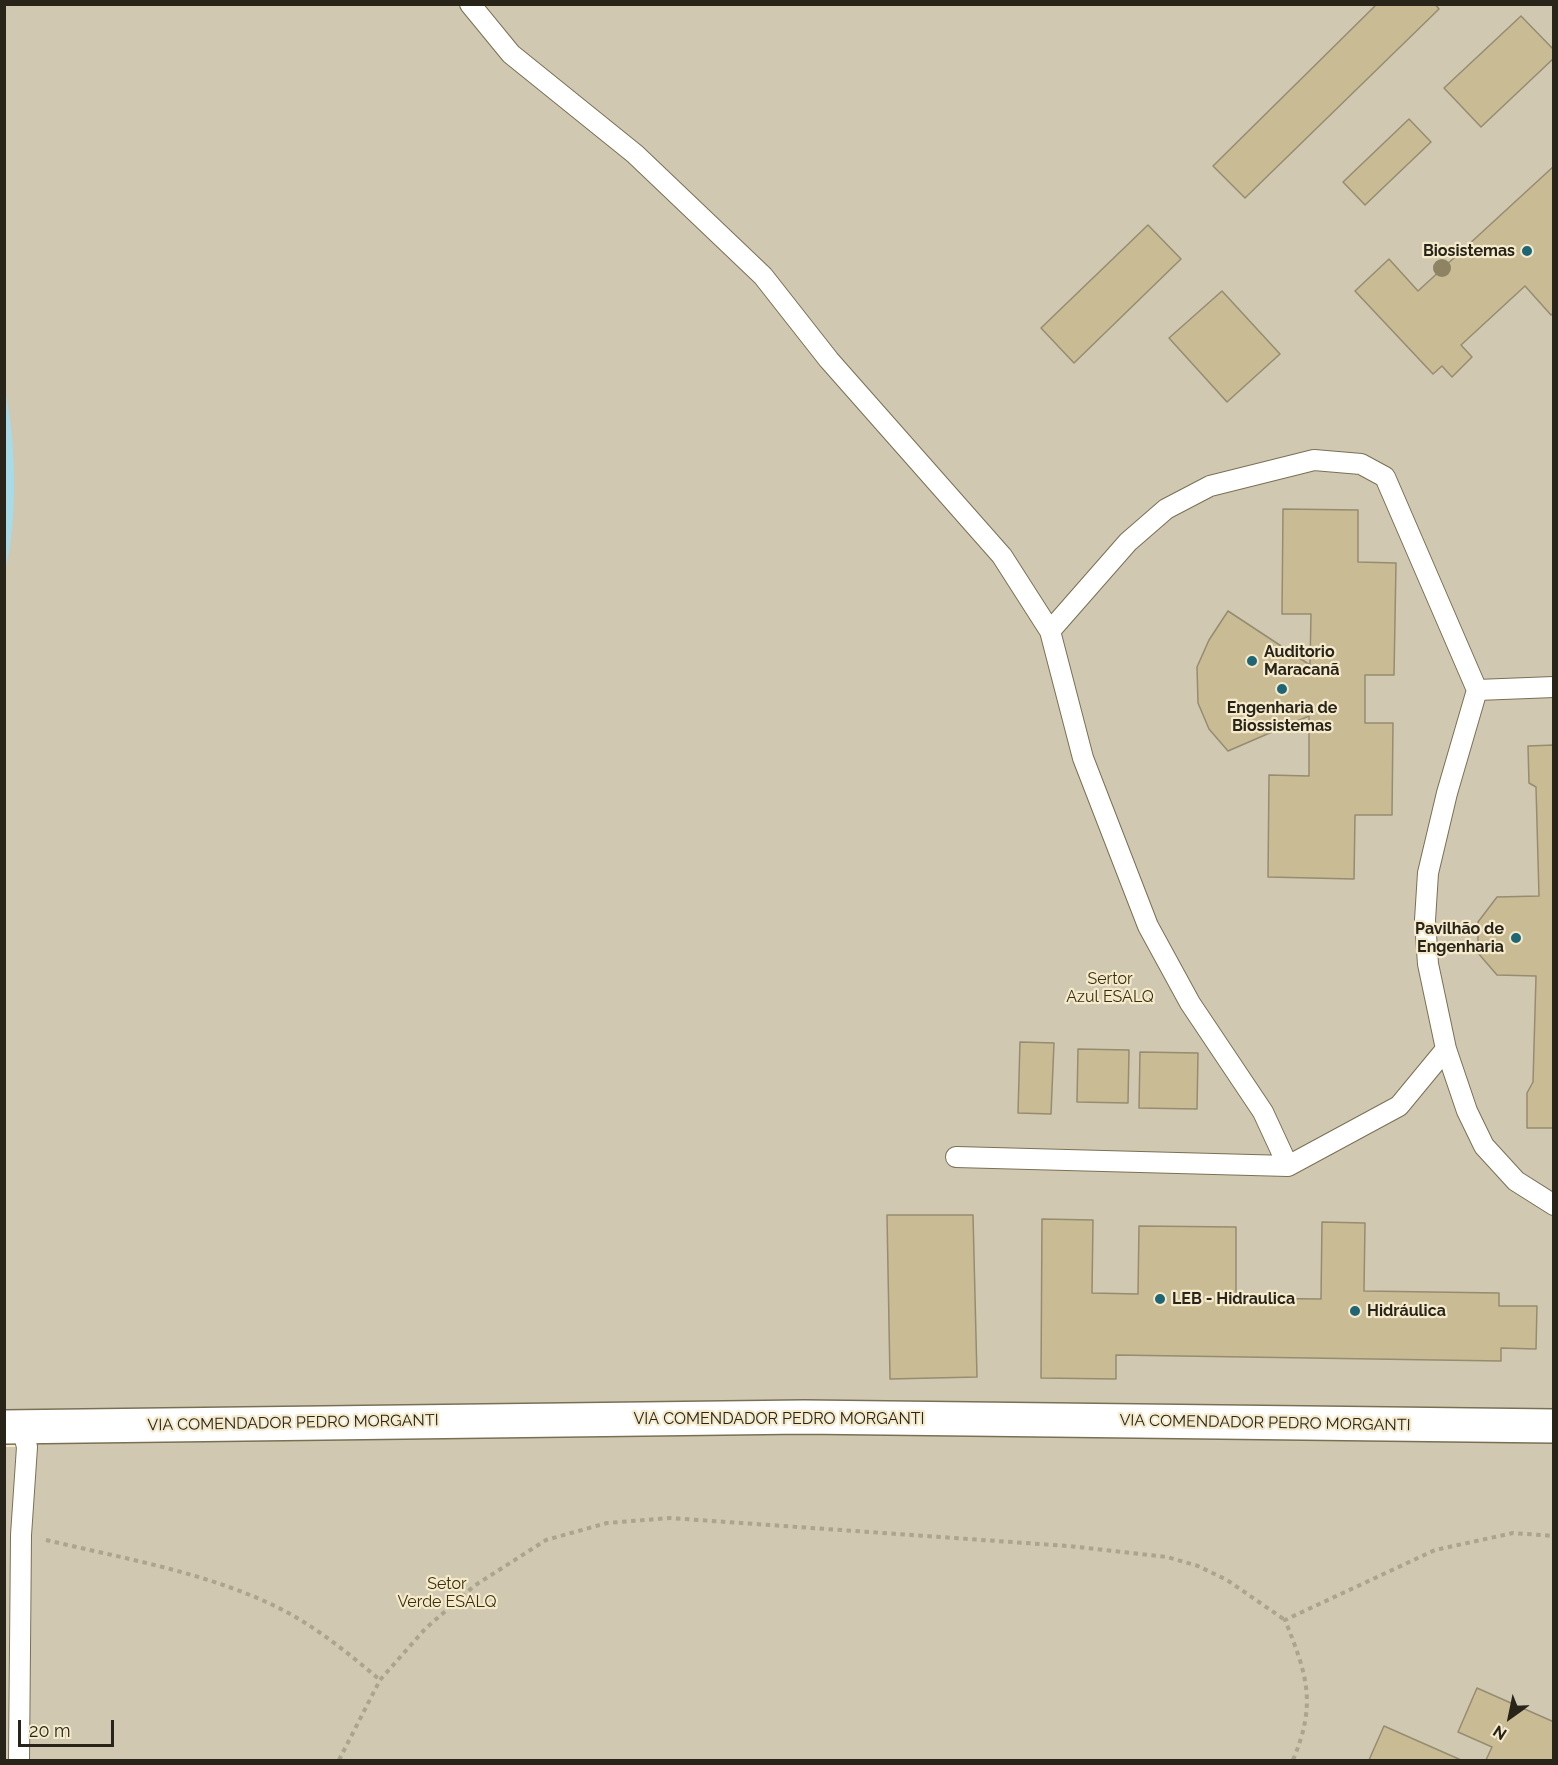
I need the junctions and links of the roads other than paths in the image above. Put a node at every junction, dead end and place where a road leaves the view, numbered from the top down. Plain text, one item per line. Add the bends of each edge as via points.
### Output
1 (470, 4) edge
2 (1050, 631) junction
3 (1554, 687) edge
4 (1477, 690) junction
5 (1446, 1049) junction
6 (956, 1157) dead end
7 (1288, 1166) junction
8 (1554, 1205) edge
9 (1554, 1426) edge
10 (13, 1427) edge
11 (19, 1761) edge

1 - 2 lane via 511,54 635,154 763,276 829,360 1002,556
2 - 4 lane via 1128,542 1166,509 1210,486 1262,471 1314,460 1361,464 1385,477
2 - 7 lane via 1083,759 1148,926 1190,1003 1263,1112
3 - 4 lane
4 - 5 lane via 1428,873 1428,964
5 - 7 lane via 1399,1106
5 - 8 lane via 1467,1111 1484,1146 1516,1181
6 - 7 lane
9 - 10 street, VIA COMENDADOR PEDRO MORGANTI via 804,1417
10 - 11 lane via 27,1447 21,1535

